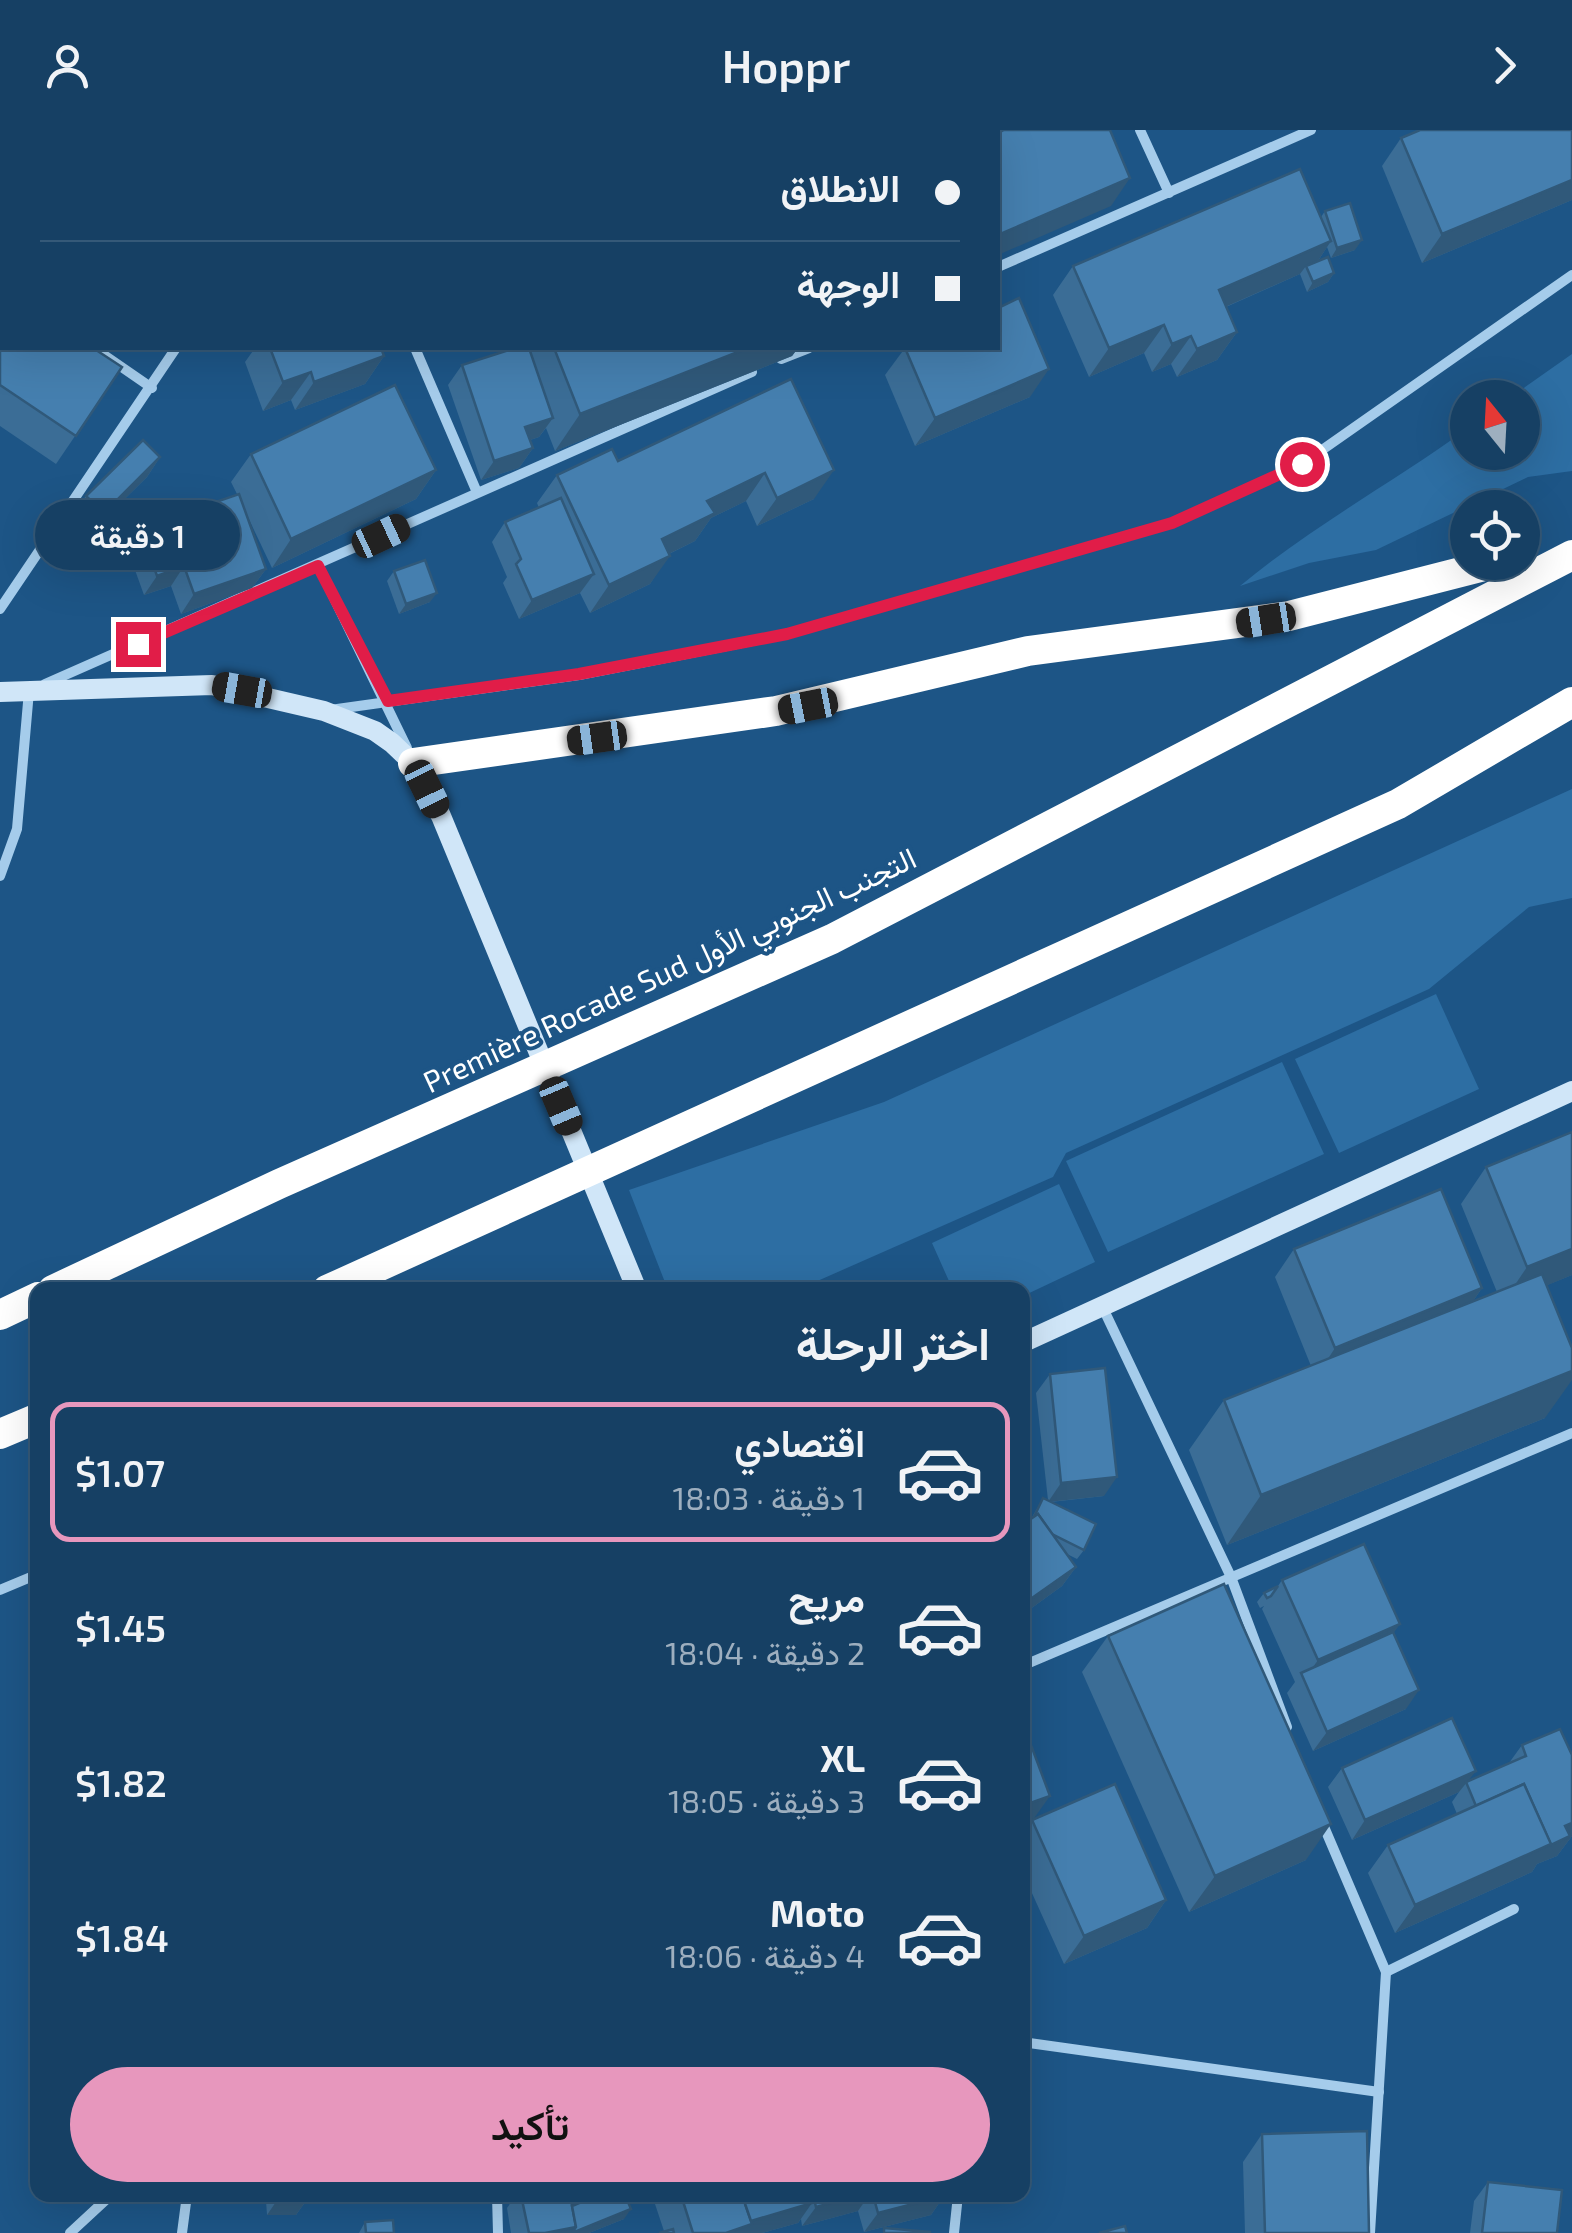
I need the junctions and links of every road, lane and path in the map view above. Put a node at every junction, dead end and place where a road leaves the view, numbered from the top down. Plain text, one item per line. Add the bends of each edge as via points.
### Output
1 (1140, 130) edge
2 (1311, 130) edge
3 (1170, 193) junction
4 (1000, 266) edge
5 (1572, 275) edge
6 (97, 350) edge
7 (175, 350) edge
8 (417, 350) edge
9 (804, 350) edge
10 (774, 362) dead end
11 (756, 370) dead end
12 (152, 388) junction
13 (476, 490) junction
14 (1572, 544) edge
15 (1540, 552) edge
16 (1572, 555) edge
17 (318, 566) junction
18 (1450, 575) edge
19 (0, 608) edge
20 (29, 691) junction
21 (0, 692) edge
22 (388, 701) junction
23 (1572, 702) edge
24 (324, 711) junction
25 (413, 763) junction
26 (0, 876) edge
27 (1572, 1091) edge
28 (70, 1282) edge
29 (345, 1282) edge
30 (634, 1282) edge
31 (30, 1301) edge
32 (1102, 1306) junction
33 (0, 1315) edge
34 (1030, 1339) edge
35 (30, 1421) edge
36 (1572, 1433) edge
37 (0, 1434) edge
38 (30, 1577) edge
39 (1231, 1578) junction
40 (0, 1590) edge
41 (1030, 1663) edge
42 (1292, 1741) edge
43 (1319, 1814) edge
44 (1514, 1909) dead end
45 (1386, 1972) junction
46 (1030, 2043) edge
47 (1379, 2092) junction
48 (103, 2202) edge
49 (186, 2202) edge
50 (497, 2202) edge
51 (957, 2202) edge
52 (70, 2233) edge
53 (182, 2233) edge
54 (498, 2233) edge
55 (954, 2233) edge
56 (1370, 2233) edge

1 - 3 street
2 - 3 street
3 - 4 street
5 - 22 street via 1302,464 1172,523 787,634 579,674
6 - 12 street
7 - 12 street
8 - 13 street
9 - 10 street
11 - 13 street
12 - 19 street
13 - 17 street
14 - 15 highway
16 - 28 highway, Première Rocade Sud التجنب الجنوبي الأول via 832,939
17 - 20 street
17 - 22 street
18 - 25 highway via 1290,616 1028,651 776,712
20 - 21 main road
20 - 24 main road via 212,685
20 - 26 street via 17,829
22 - 24 street
22 - 25 street
23 - 29 highway via 1398,804
24 - 25 main road via 375,731
25 - 30 main road via 456,851
27 - 32 main road
31 - 33 highway
32 - 34 main road
32 - 39 street
35 - 37 highway
36 - 39 street
38 - 40 street
39 - 41 street
39 - 42 street
43 - 45 street
44 - 45 street
45 - 47 street
46 - 47 street
47 - 56 street
48 - 52 street
49 - 53 street
50 - 54 street
51 - 55 street

